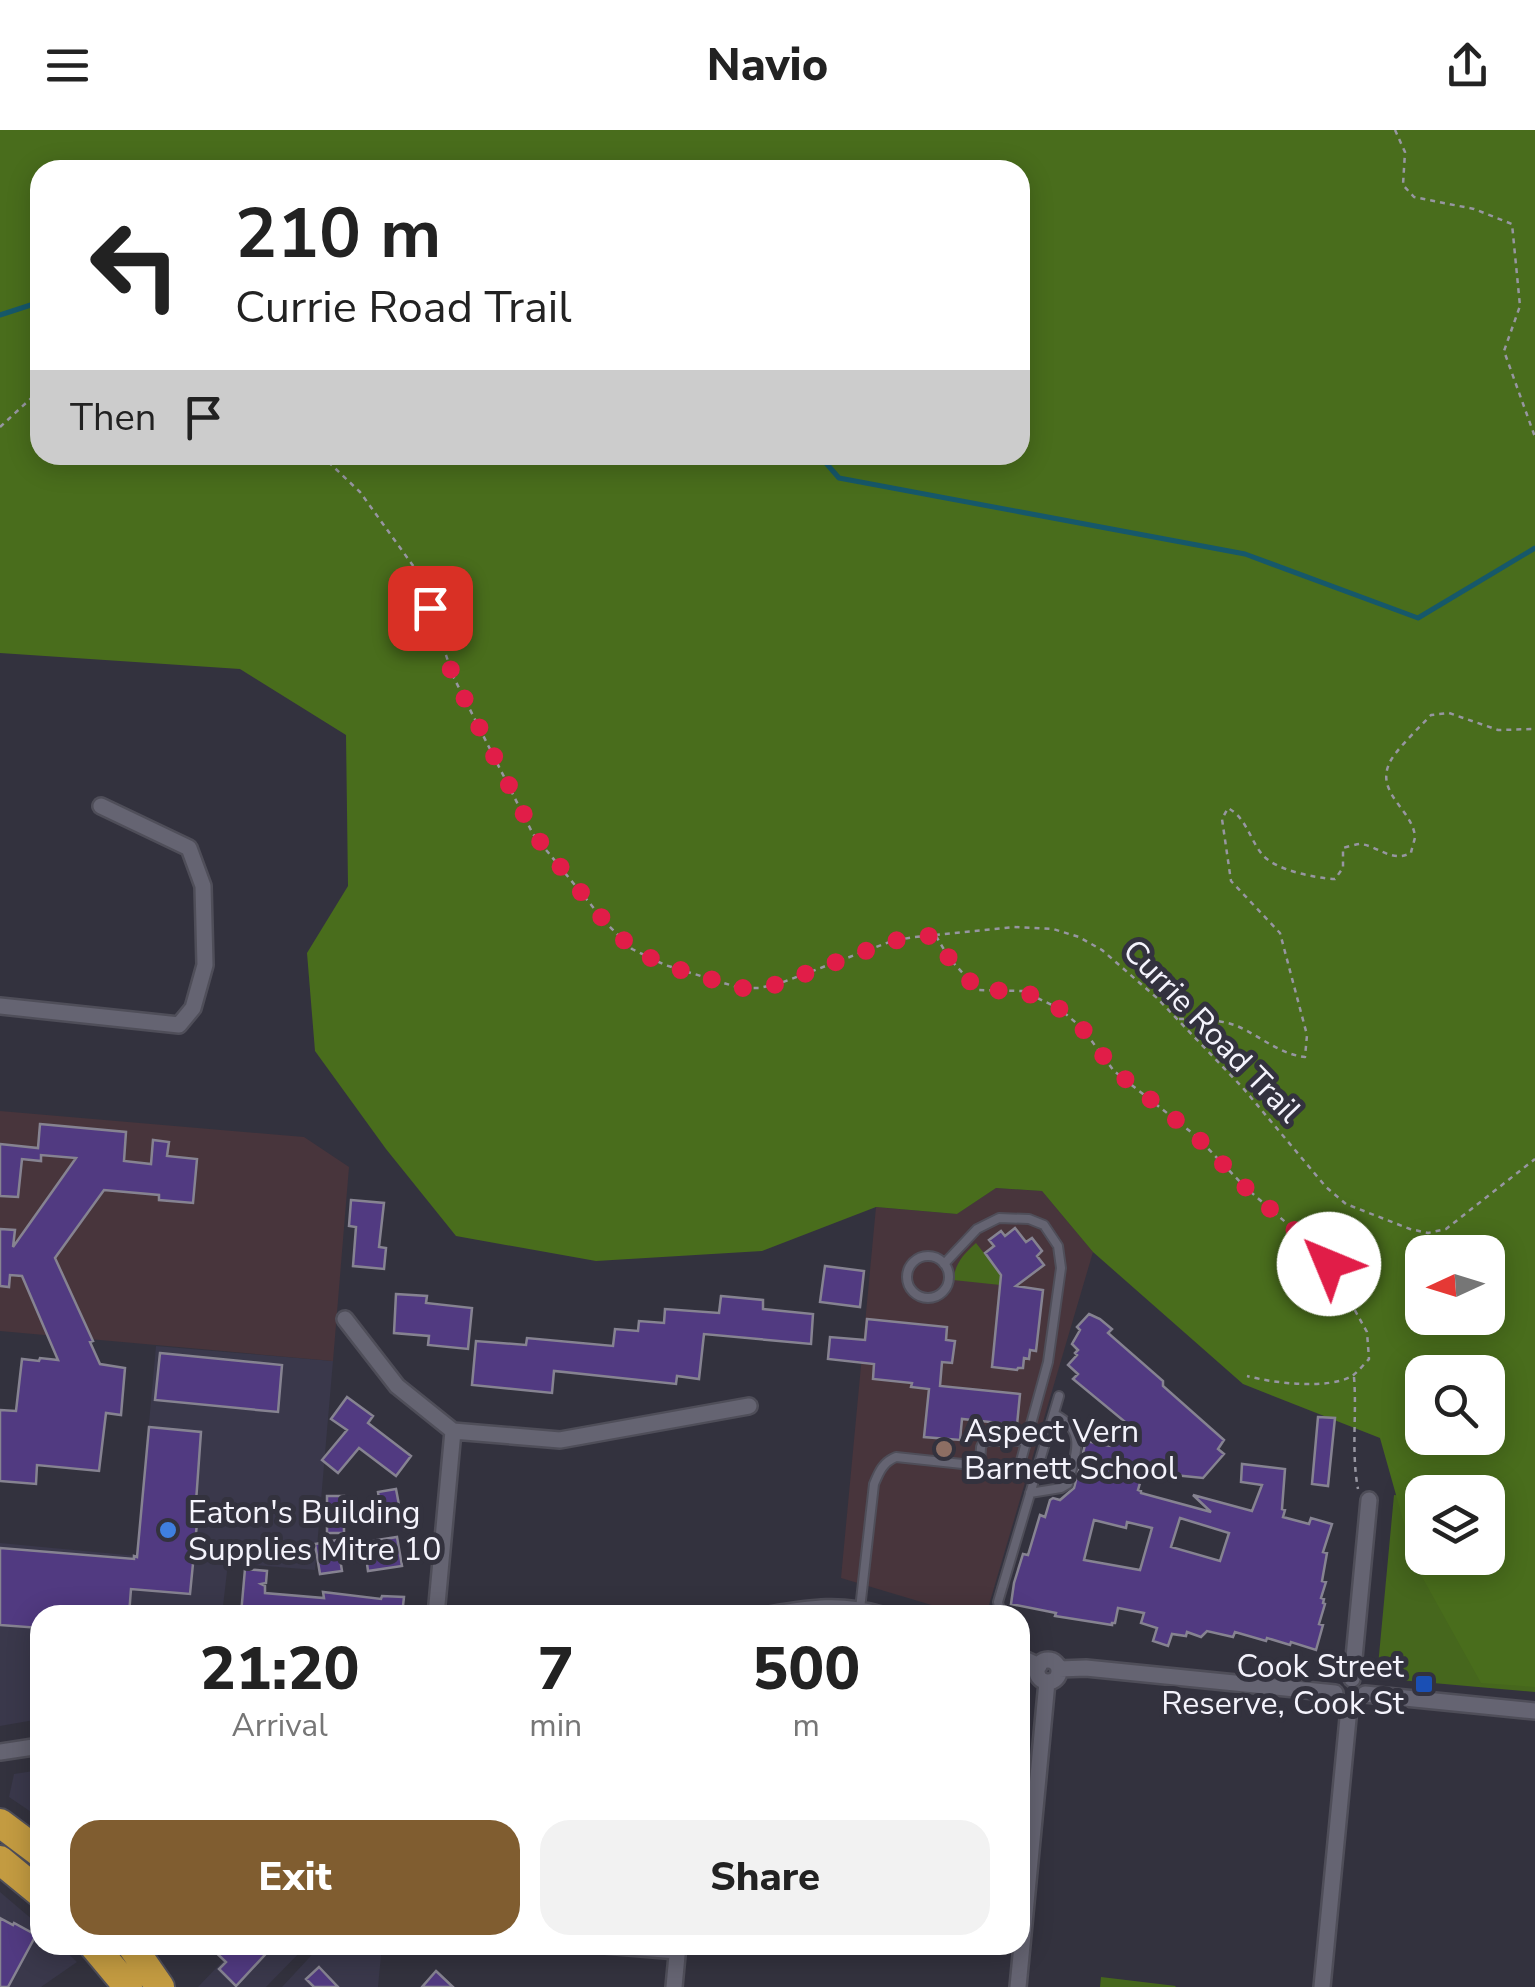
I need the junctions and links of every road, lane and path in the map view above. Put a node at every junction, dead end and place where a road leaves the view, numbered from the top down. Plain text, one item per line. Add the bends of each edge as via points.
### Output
1 (1396, 130) edge
2 (30, 399) edge
3 (0, 427) edge
4 (1535, 436) edge
5 (332, 465) edge
6 (1535, 729) edge
7 (101, 806) dead end
8 (935, 935) junction
9 (0, 1006) edge
10 (1177, 1019) junction
11 (1535, 1159) edge
12 (944, 1264) junction
13 (345, 1319) dead end
14 (1354, 1375) junction
15 (1248, 1376) dead end
16 (1059, 1396) dead end
17 (749, 1406) dead end
18 (1054, 1414) junction
19 (452, 1430) junction
20 (1026, 1441) junction
21 (980, 1466) junction
22 (1030, 1493) junction
23 (1369, 1500) joint
24 (437, 1605) edge
25 (860, 1605) edge
26 (999, 1605) edge
27 (1030, 1661) edge
28 (1039, 1666) junction
29 (1059, 1669) junction
30 (1352, 1679) junction
31 (1047, 1682) junction
32 (1336, 1692) junction
33 (1364, 1694) junction
34 (1349, 1708) junction
35 (1535, 1711) edge
36 (30, 1748) edge
37 (0, 1752) edge
38 (0, 1823) edge
39 (30, 1846) edge
40 (0, 1860) edge
41 (1030, 1861) edge
42 (30, 1885) edge
43 (101, 1955) edge
44 (138, 1955) edge
45 (677, 1955) edge
46 (1021, 1955) edge
47 (128, 1987) edge
48 (160, 1987) edge
49 (674, 1987) edge
50 (1018, 1987) edge
51 (1322, 1987) edge

1 - 4 path via 1404,152 1403,184 1414,197 1512,224 1520,306 1504,351
2 - 3 path
5 - 8 path, Currie Road Trail via 360,492 419,574 453,676 534,834 632,948 664,965 759,988 892,941
6 - 10 path via 1498,730 1449,713 1431,714 1389,762 1386,778 1415,838 1411,852 1386,854 1360,843 1343,848 1336,879 1263,858 1240,814 1228,808 1222,819 1231,881 1280,932 1308,1035 1305,1056 1290,1055 1234,1025
7 - 9 street via 189,848 202,886 205,965 193,1008 179,1025
8 - 10 path, Currie Road Trail via 1014,927 1079,936
8 - 14 path via 978,990 1023,991 1060,1009 1114,1070 1313,1246 1367,1332 1369,1359
10 - 11 path, Currie Road Trail via 1326,1187 1346,1204 1394,1223 1428,1233 1446,1229
12 - 12 lane via 943,1291 931,1298 911,1290 912,1263 932,1257
12 - 20 lane via 999,1218 1044,1224 1058,1246 1048,1362
13 - 19 street via 397,1386
14 - 15 path via 1314,1384
14 - 23 path via 1357,1488
16 - 18 lane
17 - 19 street via 560,1440
18 - 22 lane
18 - 22 lane via 1075,1432 1068,1484
19 - 24 street
20 - 21 lane via 984,1441
20 - 21 lane via 1019,1468
21 - 25 lane via 896,1457 881,1468
22 - 26 lane
23 - 30 street
27 - 28 street
28 - 29 street via 1049,1660
28 - 31 street via 1038,1676
29 - 31 street
29 - 32 street
30 - 32 street
30 - 33 street
31 - 41 street
32 - 34 street
33 - 34 street
33 - 35 street
34 - 51 street
36 - 37 street
38 - 39 highway
40 - 42 highway
43 - 47 highway
44 - 48 highway
45 - 49 street
46 - 50 street

